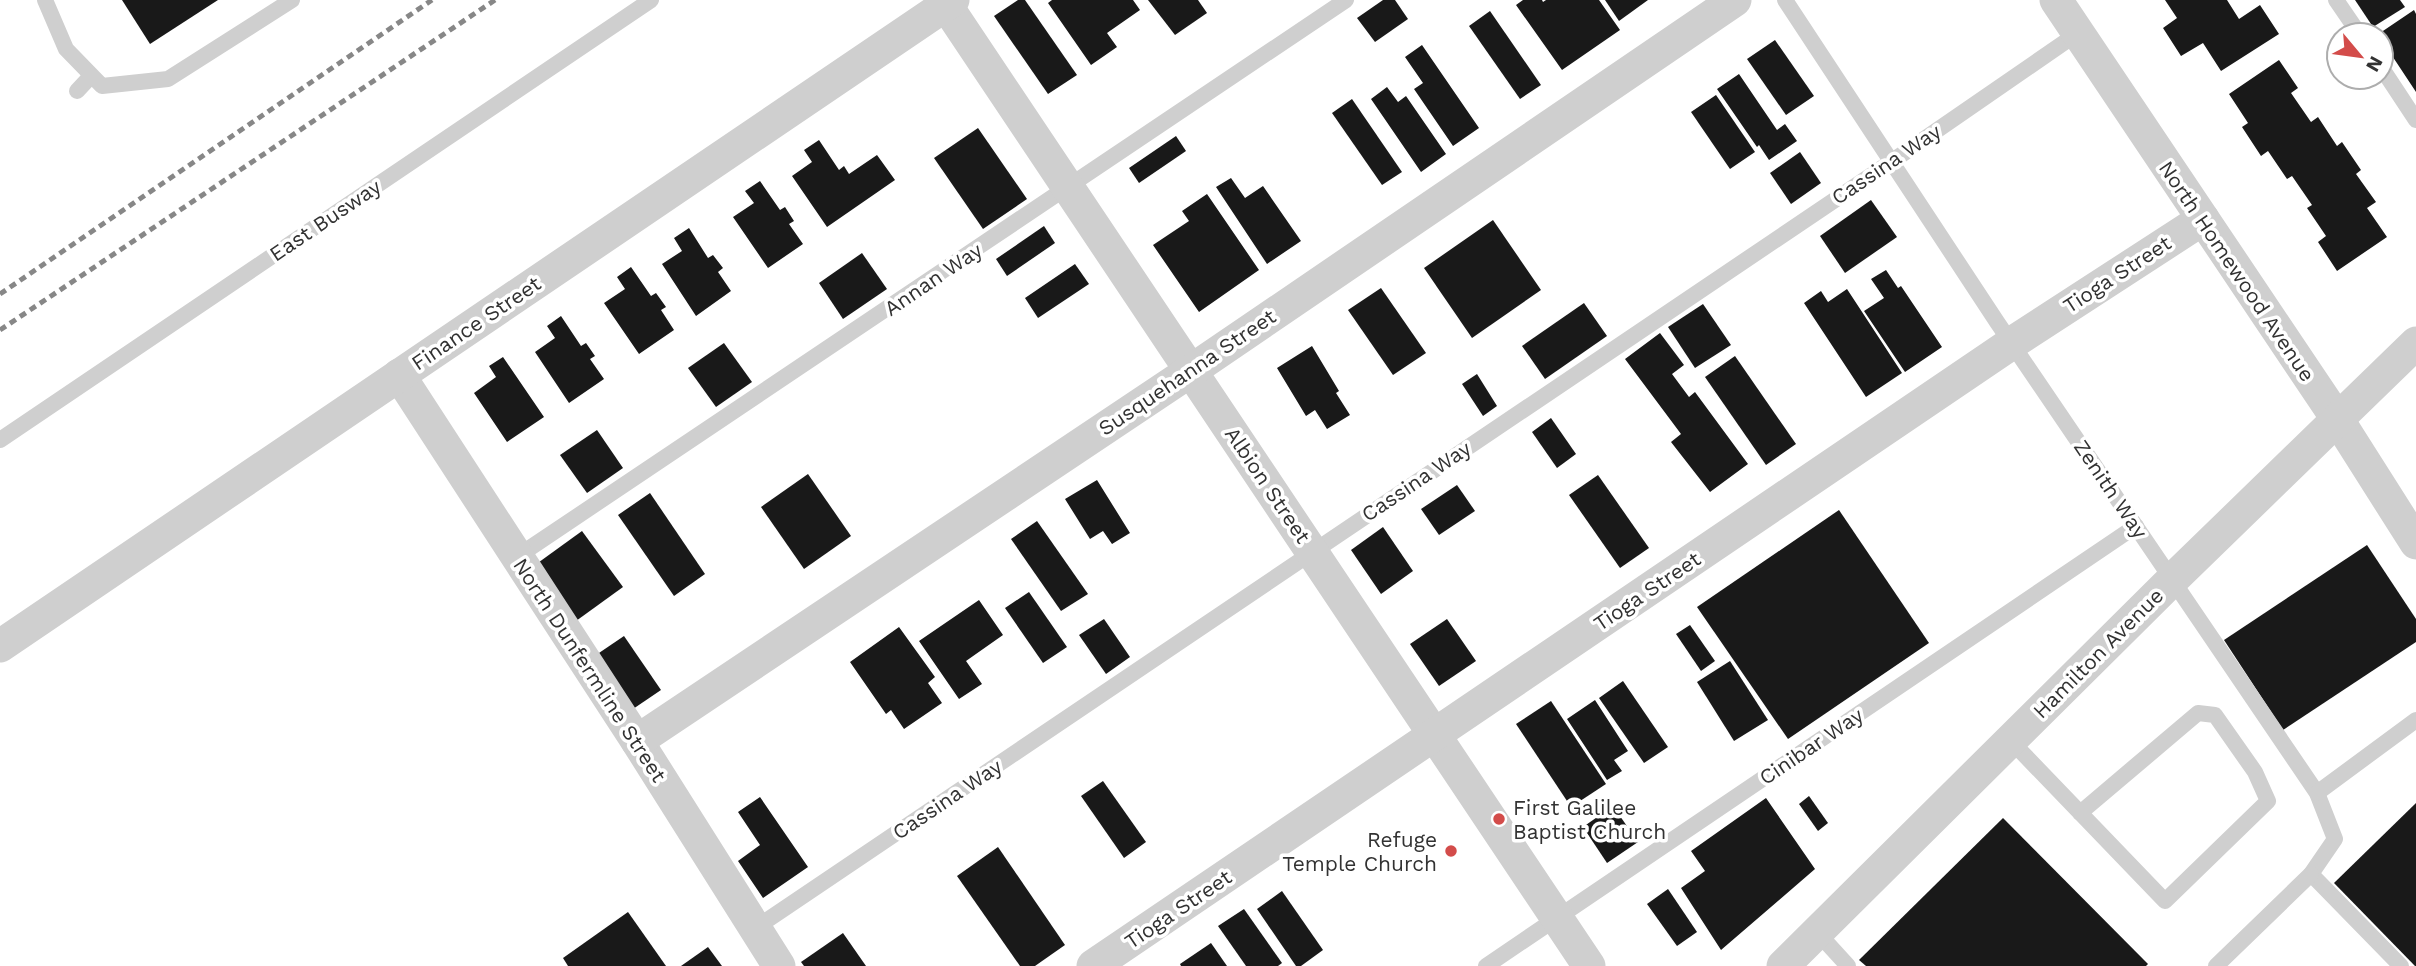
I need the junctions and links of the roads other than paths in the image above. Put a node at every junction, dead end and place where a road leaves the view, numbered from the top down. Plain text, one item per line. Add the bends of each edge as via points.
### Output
1 (45, 0) edge
2 (292, 0) edge
3 (651, 0) edge
4 (1346, 0) edge
5 (1735, 0) edge
6 (1785, 0) edge
7 (2056, 0) edge
8 (2336, 0) edge
9 (950, 2) edge
10 (2350, 21) edge
11 (2078, 33) junction
12 (92, 76) junction
13 (2395, 88) edge
14 (77, 91) dead end
15 (2416, 120) edge
16 (1891, 162) junction
17 (1070, 187) junction
18 (2203, 219) junction
19 (2012, 343) junction
20 (2416, 343) edge
21 (1192, 370) junction
22 (399, 375) junction
23 (2338, 420) junction
24 (0, 440) edge
25 (2136, 526) junction
26 (2416, 542) edge
27 (1312, 551) junction
28 (518, 556) junction
29 (2171, 581) junction
30 (0, 646) edge
31 (2416, 720) edge
32 (1436, 735) junction
33 (637, 741) junction
34 (2011, 741) junction
35 (2318, 793) junction
36 (2080, 813) junction
37 (2311, 874) junction
38 (1557, 918) junction
39 (754, 929) junction
40 (1817, 932) junction
41 (779, 966) edge
42 (1093, 966) edge
43 (1486, 966) edge
44 (1589, 966) edge
45 (1783, 966) edge
46 (1848, 966) edge
47 (2216, 966) edge
48 (2401, 966) edge

1 - 12 lane via 66,49
2 - 12 lane via 168,79 102,86
3 - 24 lane, East Busway
4 - 17 lane, Annan Way
5 - 21 street, Susquehanna Street
6 - 16 lane, Zenith Way
7 - 11 street, North Homewood Avenue
8 - 10 lane
9 - 17 street, Albion Street
9 - 22 street, Finance Street
11 - 16 lane, Cassina Way
11 - 18 street, North Homewood Avenue
12 - 14 lane
13 - 15 lane
16 - 19 lane, Zenith Way
16 - 27 lane, Cassina Way
17 - 21 street, Albion Street
17 - 28 lane, Annan Way
18 - 19 street, Tioga Street
18 - 23 street, North Homewood Avenue
19 - 25 lane, Zenith Way
19 - 32 street, Tioga Street
20 - 23 street, Hamilton Avenue
21 - 27 street, Albion Street
21 - 33 street, Susquehanna Street
22 - 28 street, North Dunfermline Street
22 - 30 street, Finance Street
23 - 26 street, North Homewood Avenue
23 - 29 street, Hamilton Avenue
25 - 29 lane, Zenith Way
25 - 38 lane, Cinibar Way
27 - 32 street, Albion Street
27 - 39 lane, Cassina Way
28 - 33 street, North Dunfermline Street
29 - 34 street, Hamilton Avenue
29 - 35 lane, Zenith Way
31 - 35 lane
32 - 38 street, Albion Street
32 - 42 street, Tioga Street
33 - 39 street, North Dunfermline Street
34 - 36 lane
34 - 40 street, Hamilton Avenue
35 - 37 lane, Zenith Way via 2335,839
36 - 36 lane via 2165,901 2268,801 2255,772 2215,715 2198,713
37 - 47 lane
37 - 48 lane
38 - 43 lane, Cinibar Way
38 - 44 street, Albion Street
39 - 41 street, North Dunfermline Street
40 - 45 street, Hamilton Avenue
40 - 46 lane

